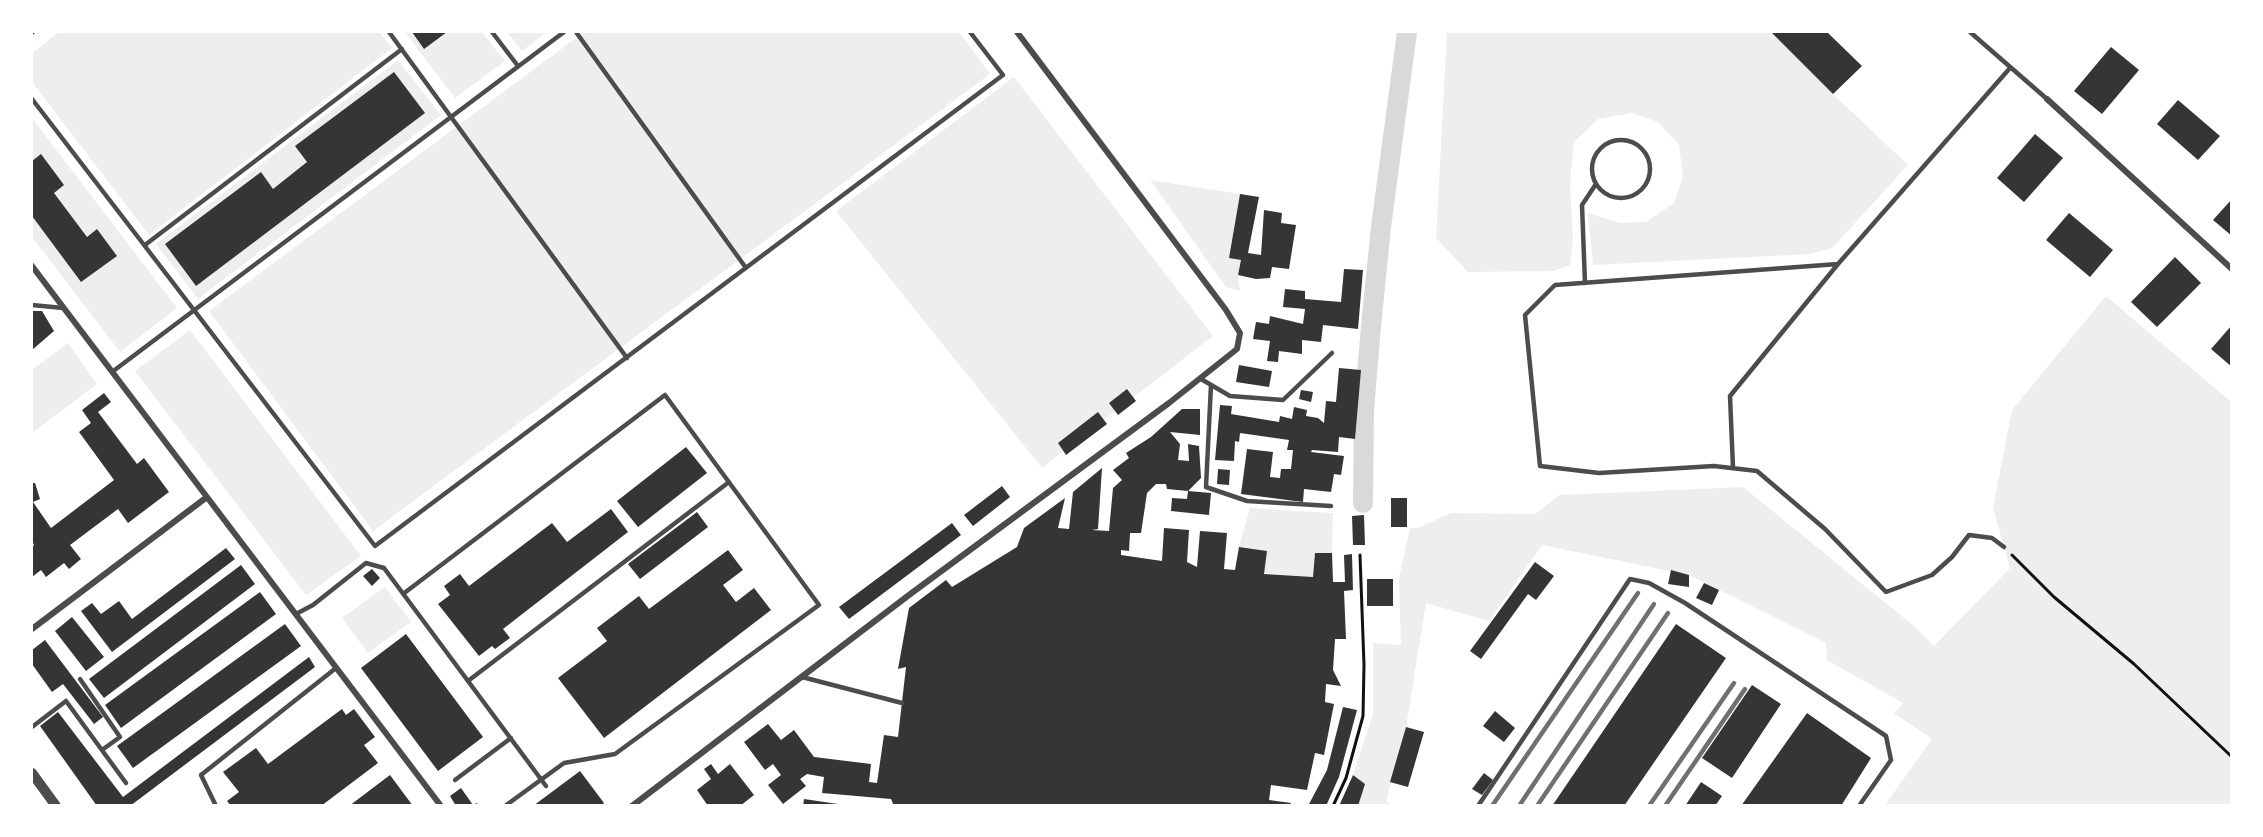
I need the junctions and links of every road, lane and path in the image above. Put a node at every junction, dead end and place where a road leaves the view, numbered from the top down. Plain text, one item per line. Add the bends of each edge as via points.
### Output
1 (389, 32) edge
2 (492, 32) edge
3 (564, 32) edge
4 (576, 32) edge
5 (970, 32) edge
6 (1017, 32) edge
7 (1970, 32) edge
8 (402, 49) junction
9 (518, 66) junction
10 (2010, 68) junction
11 (32, 99) edge
12 (2047, 99) joint
13 (451, 117) junction
14 (1596, 184) junction
15 (145, 245) junction
16 (1838, 264) junction
17 (32, 266) edge
18 (746, 268) junction
19 (2232, 269) edge
20 (1585, 283) junction
21 (32, 305) edge
22 (63, 308) junction
23 (195, 310) junction
24 (1332, 352) dead end
25 (627, 358) junction
26 (112, 372) junction
27 (1201, 379) junction
28 (1211, 385) junction
29 (1733, 468) junction
30 (729, 482) junction
31 (207, 497) junction
32 (1331, 506) dead end
33 (2004, 547) joint
34 (1360, 555) dead end
35 (403, 594) junction
36 (296, 614) junction
37 (32, 629) edge
38 (336, 668) junction
39 (802, 677) junction
40 (80, 679) dead end
41 (468, 681) junction
42 (902, 704) dead end
43 (32, 727) edge
44 (511, 738) junction
45 (102, 750) junction
46 (2232, 757) edge
47 (32, 773) edge
48 (541, 779) junction
49 (455, 780) dead end
50 (126, 783) dead end
51 (546, 786) dead end
52 (56, 806) edge
53 (216, 806) edge
54 (441, 806) edge
55 (505, 806) edge
56 (633, 806) edge
57 (1333, 806) edge
58 (1478, 806) edge
59 (1858, 806) edge

1 - 8 lane
2 - 9 lane
3 - 9 lane
4 - 18 lane
5 - 18 lane via 1003,75
6 - 27 street via 1240,333 1237,349
7 - 10 lane
8 - 13 lane
8 - 15 lane
9 - 13 lane
10 - 12 lane
10 - 16 lane
11 - 15 lane
12 - 19 street
13 - 23 lane
13 - 25 lane
14 - 14 lane via 1610,196 1620,198 1638,193 1646,186 1651,172 1644,150 1627,140 1610,141 1601,147 1592,164
14 - 20 lane via 1582,205
15 - 23 lane
16 - 20 lane
16 - 29 lane via 1730,396
17 - 22 street
18 - 25 lane
20 - 29 lane via 1555,285 1525,315 1540,466 1599,473
21 - 22 lane
22 - 26 street
23 - 25 lane via 375,546
23 - 26 lane
24 - 28 lane via 1283,400 1230,396
26 - 31 street
27 - 28 lane
27 - 39 street
28 - 32 lane via 1206,487 1247,501
29 - 33 lane via 1757,471 1826,529 1886,592 1932,575 1969,535 1992,538
30 - 35 lane via 665,395
30 - 41 lane
30 - 48 lane via 819,605 615,754 564,763
31 - 36 street
31 - 37 street
33 - 46 path
34 - 57 path via 1363,716 1346,778
35 - 36 lane via 384,568 366,563
35 - 41 lane
36 - 38 street
38 - 53 lane via 201,775
38 - 54 street
39 - 42 lane
39 - 56 street
40 - 45 lane via 120,737
41 - 44 lane
43 - 45 lane via 66,701
44 - 48 lane
44 - 49 lane
45 - 50 lane
47 - 52 street
48 - 51 lane
48 - 55 lane
58 - 59 lane via 1630,579 1649,583 1685,603 1886,736 1892,760

